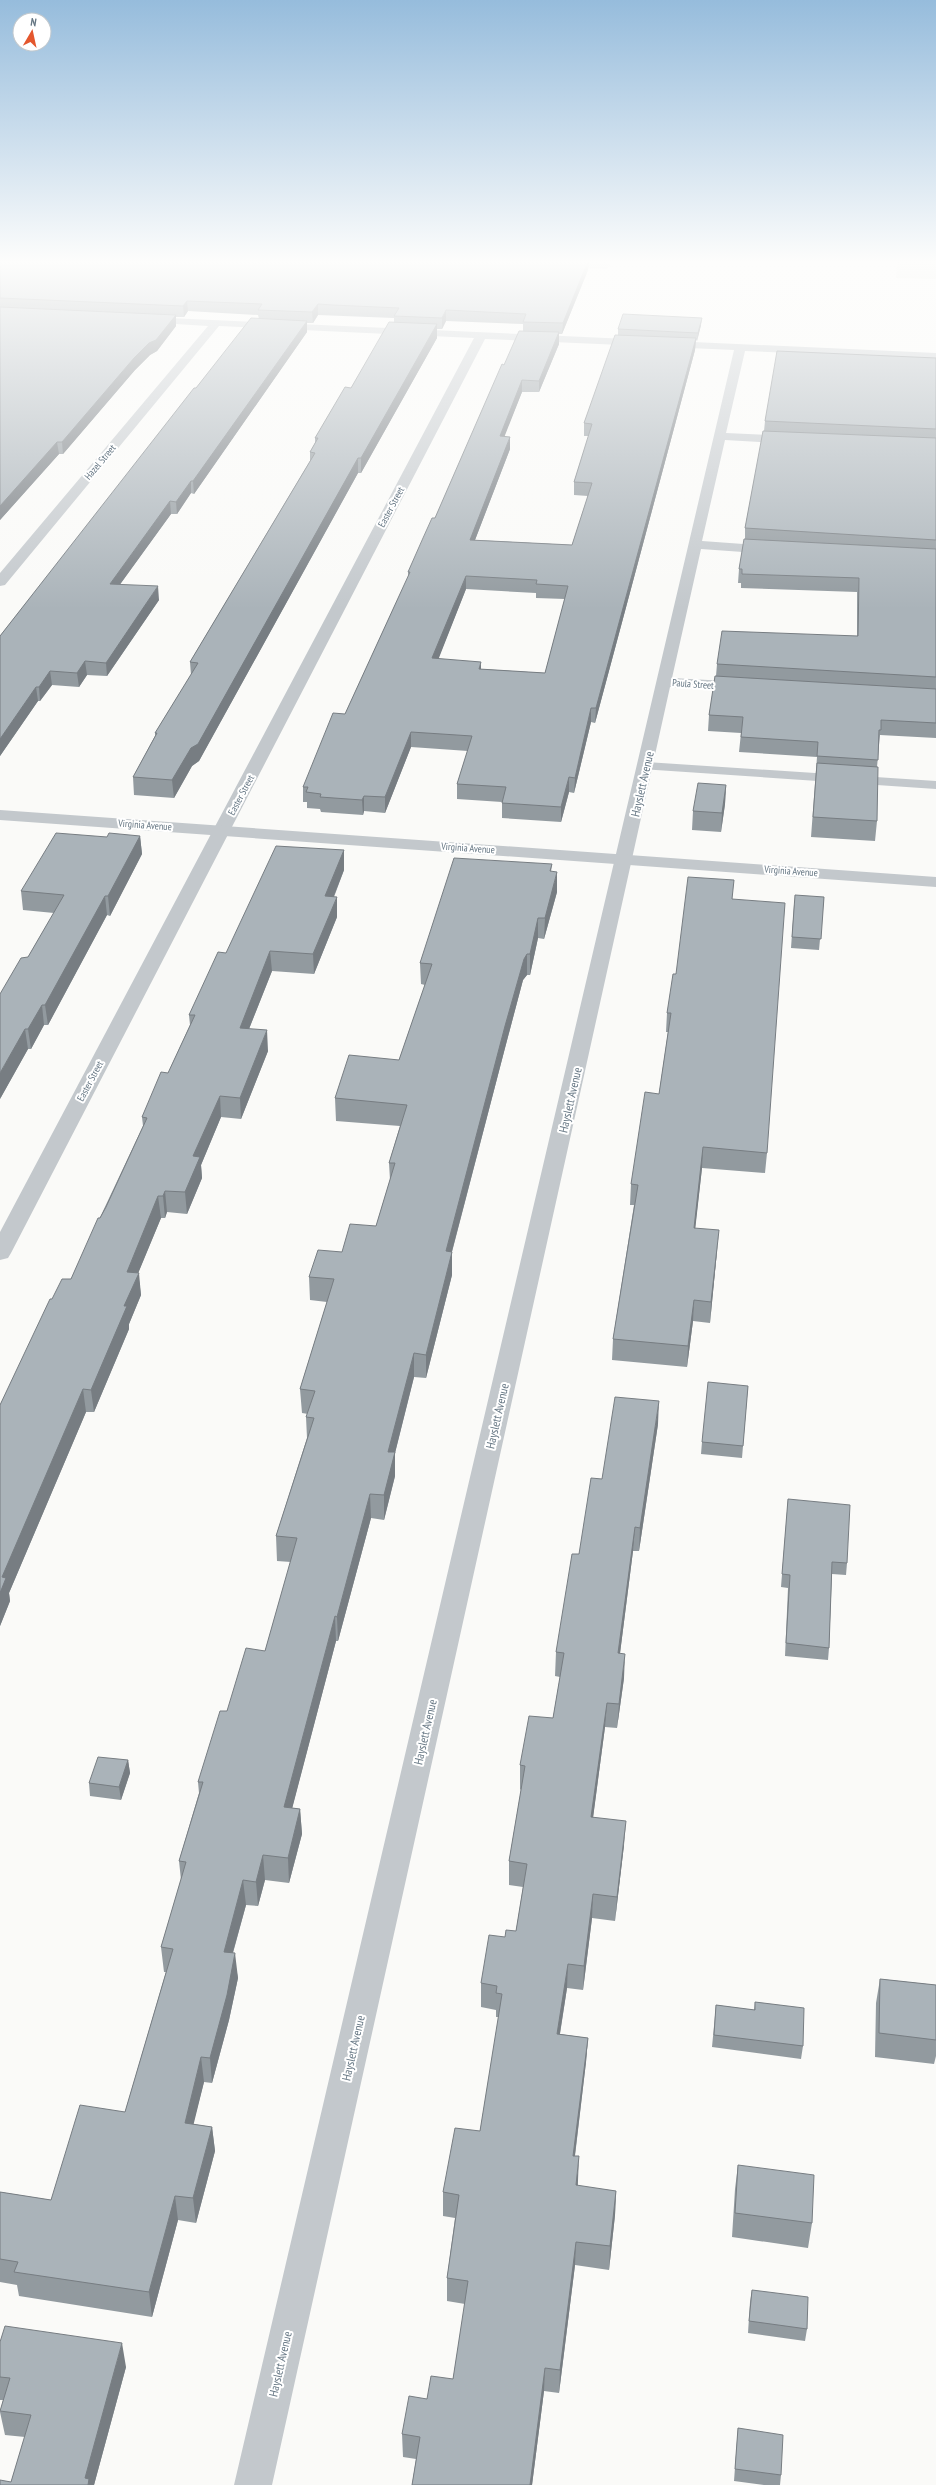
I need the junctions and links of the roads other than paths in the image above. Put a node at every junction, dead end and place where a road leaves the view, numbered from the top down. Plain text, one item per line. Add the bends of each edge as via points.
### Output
1 (171, 377) edge
2 (459, 377) edge
3 (733, 377) edge
4 (720, 436) junction
5 (800, 440) edge
6 (696, 545) junction
7 (789, 550) edge
8 (0, 582) edge
9 (665, 682) junction
10 (761, 688) edge
11 (646, 766) junction
12 (936, 785) edge
13 (0, 815) edge
14 (222, 831) junction
15 (625, 859) junction
16 (936, 882) edge
17 (0, 1253) edge
18 (252, 2485) edge

1 - 8 street, Hazel Street
2 - 14 street, Easter Street
3 - 4 street, Hayslett Avenue
4 - 5 street
4 - 6 street, Hayslett Avenue
6 - 7 street
6 - 9 street, Hayslett Avenue
9 - 10 street, Paula Street
9 - 11 street, Hayslett Avenue
11 - 12 lane
11 - 15 street, Hayslett Avenue
13 - 14 street, Virginia Avenue
14 - 15 street, Virginia Avenue
14 - 17 street, Easter Street
15 - 16 street, Virginia Avenue
15 - 18 street, Hayslett Avenue

